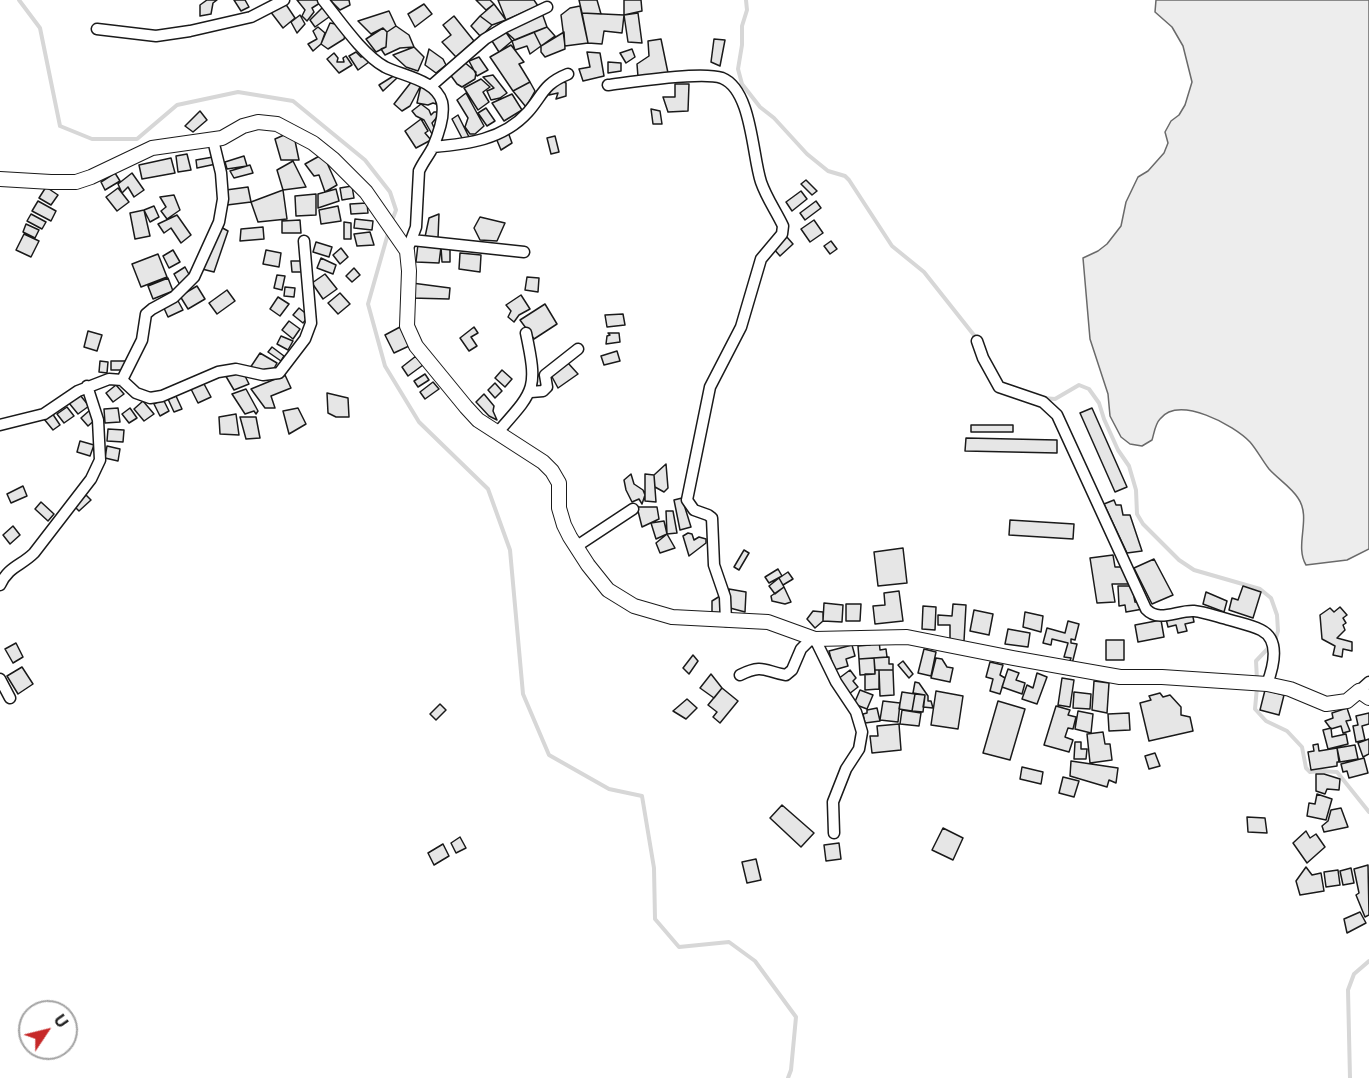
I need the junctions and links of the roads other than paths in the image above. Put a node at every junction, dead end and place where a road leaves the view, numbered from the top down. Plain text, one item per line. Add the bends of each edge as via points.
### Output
1 (284, 0) edge
2 (323, 0) edge
3 (547, 7) dead end
4 (97, 29) dead end
5 (568, 74) dead end
6 (608, 85) dead end
7 (431, 86) junction
8 (213, 140) junction
9 (433, 147) junction
10 (0, 179) edge
11 (304, 241) dead end
12 (407, 245) junction
13 (524, 252) dead end
14 (526, 333) dead end
15 (977, 341) dead end
16 (578, 349) dead end
17 (122, 380) junction
18 (87, 386) junction
19 (531, 392) junction
20 (0, 425) edge
21 (497, 433) junction
22 (633, 509) dead end
23 (577, 546) junction
24 (0, 585) edge
25 (726, 621) junction
26 (813, 639) junction
27 (740, 675) dead end
28 (0, 679) edge
29 (1267, 684) junction
30 (1366, 690) edge
31 (10, 698) dead end
32 (834, 833) dead end

1 - 4 street via 251,17 190,32 156,36
2 - 7 street via 384,67
3 - 7 street via 485,39
5 - 9 street via 541,92 528,112 489,137
6 - 25 street via 712,76 730,84 745,105 759,175 783,226 782,234 761,259 741,327 710,387 687,495 693,509 710,515 712,520 714,565 725,597
7 - 9 street via 442,104
8 - 10 street via 152,148 76,182
8 - 12 street via 258,122 293,131 333,159 366,192
8 - 17 street via 223,199 219,222 194,278 174,297 146,314 142,340
9 - 12 street via 419,171 416,227
11 - 17 street via 312,323 279,373 263,375 236,369 218,372 156,398 136,393
12 - 13 street
12 - 21 street via 406,312 411,336 466,407
14 - 19 street via 533,370
15 - 29 street via 999,387 1043,402 1057,415 1146,609 1158,616 1196,611 1262,630 1270,639 1274,658
16 - 19 street via 545,375 547,387 543,391
17 - 18 street
18 - 20 street via 44,414
18 - 24 street via 98,420 100,460 91,479 34,553 11,568
19 - 21 street
21 - 23 street via 543,462 554,474 559,483 564,525
22 - 23 street
23 - 25 street via 608,590 634,606 672,617
25 - 26 street via 768,622
26 - 27 street via 801,649 786,675 761,668
26 - 29 street via 907,637 1120,677
26 - 32 street via 856,712 862,732 859,749 833,802
28 - 31 street
29 - 30 street via 1328,705 1347,701

